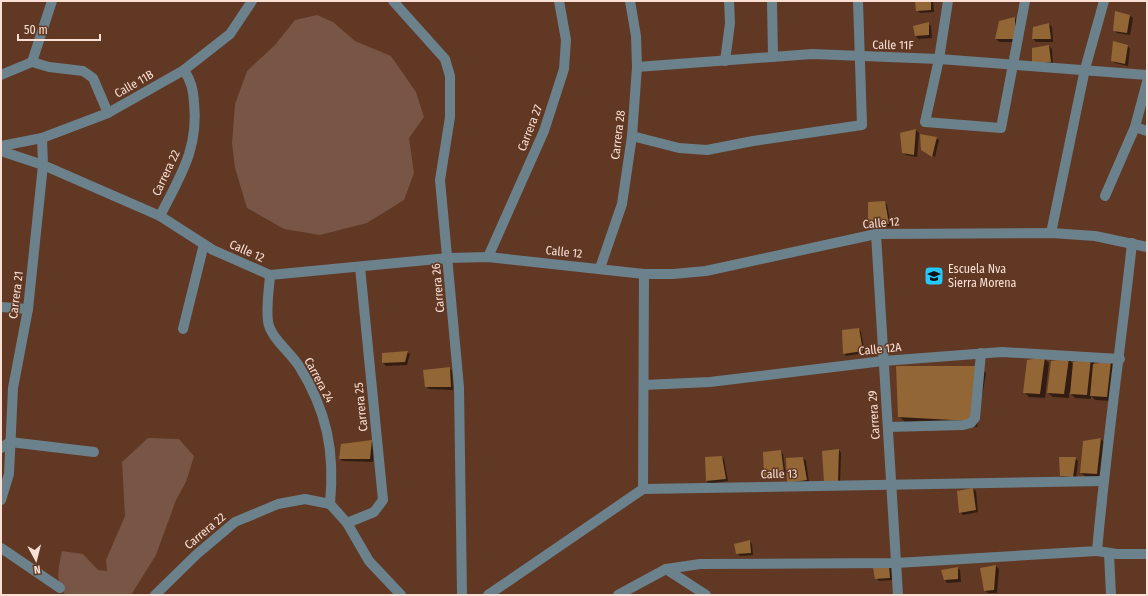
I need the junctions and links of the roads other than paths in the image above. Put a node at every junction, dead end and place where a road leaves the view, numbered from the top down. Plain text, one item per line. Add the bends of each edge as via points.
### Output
1 (52, 1) edge
2 (252, 1) edge
3 (393, 1) edge
4 (559, 1) edge
5 (630, 1) edge
6 (729, 1) edge
7 (772, 1) edge
8 (858, 1) edge
9 (948, 1) edge
10 (1025, 1) edge
11 (1104, 1) edge
12 (773, 57) junction
13 (860, 57) junction
14 (939, 59) junction
15 (725, 61) junction
16 (32, 62) junction
17 (1013, 64) junction
18 (638, 67) junction
19 (1086, 69) junction
20 (184, 70) junction
21 (1, 75) edge
22 (1147, 75) edge
23 (1147, 82) edge
24 (108, 113) junction
25 (1135, 127) junction
26 (1147, 131) edge
27 (632, 136) junction
28 (42, 138) junction
29 (1, 146) edge
30 (1, 151) edge
31 (43, 165) junction
32 (1105, 196) dead end
33 (160, 216) junction
34 (1050, 233) junction
35 (876, 234) junction
36 (1132, 243) junction
37 (204, 244) junction
38 (1147, 247) edge
39 (488, 257) junction
40 (448, 258) junction
41 (360, 267) junction
42 (600, 268) junction
43 (644, 274) junction
44 (270, 275) junction
45 (1, 307) edge
46 (28, 309) junction
47 (183, 329) dead end
48 (981, 353) junction
49 (1120, 359) junction
50 (883, 361) junction
51 (644, 385) junction
52 (888, 427) junction
53 (10, 442) junction
54 (1, 448) edge
55 (94, 452) dead end
56 (1104, 480) junction
57 (891, 485) junction
58 (643, 489) junction
59 (1, 500) edge
60 (330, 504) junction
61 (347, 523) junction
62 (1, 548) edge
63 (1097, 551) junction
64 (1109, 554) junction
65 (1147, 554) edge
66 (896, 563) junction
67 (666, 569) junction
68 (60, 588) dead end
69 (155, 595) edge
70 (402, 595) edge
71 (462, 595) edge
72 (488, 595) edge
73 (618, 595) edge
74 (706, 595) edge
75 (898, 595) edge
76 (1111, 595) edge

1 - 16 street
2 - 20 street, Calle 11B via 230,34
3 - 40 street, Carrera 26 via 445,59 450,76 450,117 440,180
4 - 39 street, Carrera 27 via 566,40 564,69 544,131
5 - 18 street, Carrera 28
6 - 15 street via 730,23
7 - 12 street
8 - 13 street
9 - 14 street
10 - 17 street
11 - 19 street
12 - 13 street, Calle 11F via 812,54
12 - 15 street, Calle 11F
13 - 14 street, Calle 11F
13 - 27 street via 862,125 707,150 679,148
14 - 17 street, Calle 11F
14 - 17 street via 925,122 1001,128
15 - 18 street, Calle 11F
16 - 21 street
16 - 24 street via 83,71 93,78
17 - 19 street, Calle 11F
18 - 27 street, Carrera 28
19 - 22 street, Calle 11F
19 - 34 street
20 - 24 street, Calle 11B
20 - 33 street, Carrera 22 via 192,83 196,123 190,156
23 - 25 street
24 - 28 street, Calle 11B
25 - 26 street
25 - 32 street
27 - 42 street, Carrera 28 via 622,204
28 - 29 street, Calle 11B
28 - 31 street, Carrera 21
30 - 31 street, Calle 12
31 - 33 street, Calle 12
31 - 46 street, Carrera 21
33 - 37 street, Calle 12
34 - 35 street, Calle 12
34 - 36 street, Calle 12 via 1095,236
35 - 43 street, Calle 12 via 706,270
35 - 50 street, Carrera 29
36 - 38 street, Calle 12
36 - 49 street
37 - 44 street, Calle 12
37 - 47 street
39 - 40 street, Calle 12
39 - 42 street, Calle 12
40 - 41 street, Calle 12
40 - 71 street, Carrera 26 via 459,387
41 - 44 street, Calle 12
41 - 61 street, Carrera 25 via 383,500 374,512
42 - 43 street, Calle 12
43 - 51 street
44 - 60 street, Carrera 24 via 268,322 271,330 299,366 325,418 333,476
45 - 46 street
46 - 53 street, Carrera 21 via 13,388
48 - 49 street, Calle 12A
48 - 50 street, Calle 12A
48 - 52 street via 975,418 971,423
49 - 56 street
50 - 51 street, Calle 12A via 710,382
50 - 52 street, Carrera 29
51 - 58 street
52 - 57 street, Carrera 29
53 - 54 street
53 - 55 street
53 - 59 street, Carrera 21 via 9,474
56 - 57 street, Calle 13
56 - 63 street
57 - 58 street, Calle 13
57 - 66 street, Carrera 29
58 - 72 street
60 - 61 street
60 - 69 street, Carrera 22 via 305,500 278,504 235,522
61 - 70 street via 370,562
62 - 68 street
63 - 64 street
63 - 66 street
64 - 65 street
64 - 76 street
66 - 67 street via 700,564
66 - 75 street, Carrera 29
67 - 73 street
67 - 74 street

